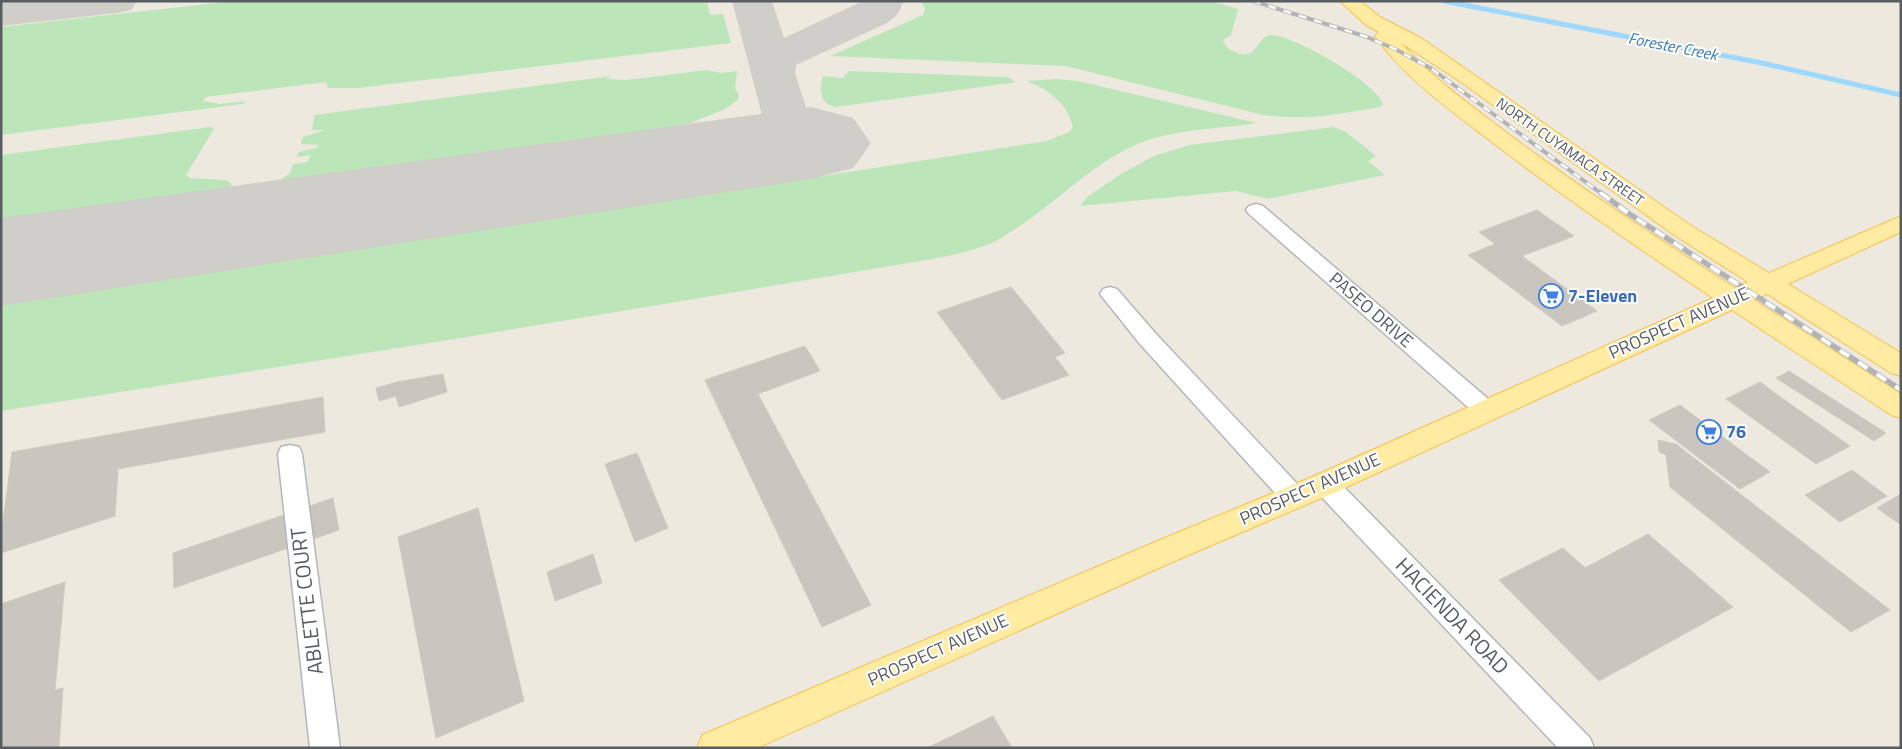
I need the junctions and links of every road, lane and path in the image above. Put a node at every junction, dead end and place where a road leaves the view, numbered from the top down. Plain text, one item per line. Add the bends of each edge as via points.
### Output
1 (1349, 1) edge
2 (1373, 21) junction
3 (1256, 210) dead end
4 (1901, 223) edge
5 (1767, 284) junction
6 (1110, 294) dead end
7 (1733, 299) junction
8 (1901, 366) edge
9 (1901, 408) edge
10 (1486, 410) junction
11 (290, 454) dead end
12 (1325, 484) junction
13 (1294, 497) junction
14 (325, 748) edge
15 (715, 748) edge
16 (1579, 748) edge

1 - 2 main road, NORTH CUYAMACA STREET
2 - 5 main road, NORTH CUYAMACA STREET via 1414,42 1682,230
2 - 7 main road, NORTH CUYAMACA STREET via 1401,55 1452,101 1626,229
3 - 10 street, PASEO DRIVE
4 - 5 main road, PROSPECT AVENUE
5 - 7 main road, PROSPECT AVENUE
5 - 8 main road, NORTH CUYAMACA STREET
6 - 13 street
7 - 9 main road, NORTH CUYAMACA STREET
7 - 10 main road, PROSPECT AVENUE
10 - 12 main road, PROSPECT AVENUE
11 - 14 street, ABLETTE COURT
12 - 13 main road, PROSPECT AVENUE
12 - 16 street, HACIENDA ROAD
13 - 15 main road, PROSPECT AVENUE

